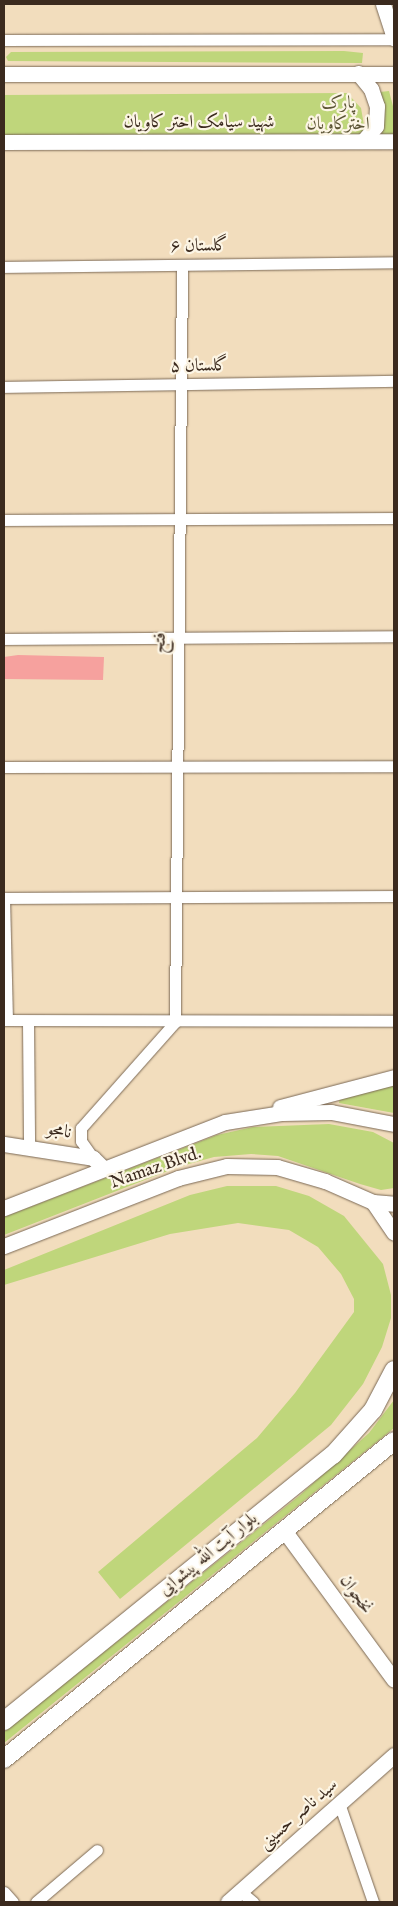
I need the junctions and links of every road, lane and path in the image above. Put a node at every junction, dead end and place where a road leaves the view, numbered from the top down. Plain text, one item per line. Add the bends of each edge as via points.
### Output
1 (383, 4) edge
2 (394, 38) edge
3 (4, 40) edge
4 (4, 74) edge
5 (358, 74) junction
6 (394, 74) edge
7 (363, 141) junction
8 (394, 141) edge
9 (4, 142) edge
10 (394, 262) edge
11 (182, 265) junction
12 (4, 267) edge
13 (394, 381) edge
14 (180, 384) junction
15 (4, 387) edge
16 (394, 518) edge
17 (4, 520) edge
18 (180, 520) junction
19 (394, 636) edge
20 (178, 638) junction
21 (4, 639) edge
22 (177, 766) junction
23 (394, 766) edge
24 (4, 767) edge
25 (394, 896) edge
26 (4, 898) edge
27 (176, 898) junction
28 (5, 1020) edge
29 (28, 1021) junction
30 (394, 1021) edge
31 (175, 1022) junction
32 (394, 1076) edge
33 (225, 1122) junction
34 (394, 1124) edge
35 (4, 1144) edge
36 (29, 1146) junction
37 (98, 1163) junction
38 (373, 1202) junction
39 (394, 1204) edge
40 (4, 1208) edge
41 (394, 1233) edge
42 (4, 1246) edge
43 (394, 1370) edge
44 (394, 1441) edge
45 (286, 1533) junction
46 (394, 1680) edge
47 (4, 1721) edge
48 (394, 1755) edge
49 (4, 1759) edge
50 (340, 1806) junction
51 (97, 1850) dead end
52 (4, 1892) edge
53 (241, 1892) junction
54 (13, 1902) edge
55 (36, 1902) edge
56 (228, 1902) edge
57 (254, 1902) edge
58 (373, 1902) edge

1 - 2 street
2 - 3 street
4 - 5 street
5 - 6 street
5 - 7 street via 371,89 377,106 376,126
7 - 8 street, شهید سیامک اختر کاویان
7 - 9 street, شهید سیامک اختر کاویان
10 - 11 street, گلستان ۶
11 - 12 street, گلستان ۶
11 - 14 street, فتح
13 - 14 street, گلستان ۵
14 - 15 street, گلستان ۵
14 - 18 street, فتح
16 - 18 street
17 - 18 street
18 - 20 street, فتح
19 - 20 street
20 - 21 street
20 - 22 street, فتح
22 - 23 street
22 - 24 street
22 - 27 street, فتح
25 - 27 street
26 - 27 street
26 - 28 street
27 - 31 street, فتح
28 - 29 street
29 - 31 street
29 - 36 street
30 - 31 street
31 - 37 street via 81,1128 81,1142
32 - 33 street
33 - 34 street, Namaz Blvd. via 282,1113 331,1112
33 - 37 street, Namaz Blvd.
35 - 36 street, نامجو
36 - 37 street, نامجو
37 - 40 street, Namaz Blvd.
38 - 39 street
38 - 41 street
38 - 42 street, Namaz Blvd. via 326,1181 276,1167 227,1166 178,1178
43 - 47 main road, بلوار آیت الله پیشوایی via 373,1410 333,1455
44 - 45 main road, بلوار آیت الله پیشوایی
45 - 46 street, نخجوان
45 - 49 main road, بلوار آیت الله پیشوایی
48 - 50 street, سید ناصر حسینی
50 - 53 street, سید ناصر حسینی
50 - 58 street
51 - 55 street
52 - 54 street
53 - 56 street, سید ناصر حسینی
53 - 57 street

